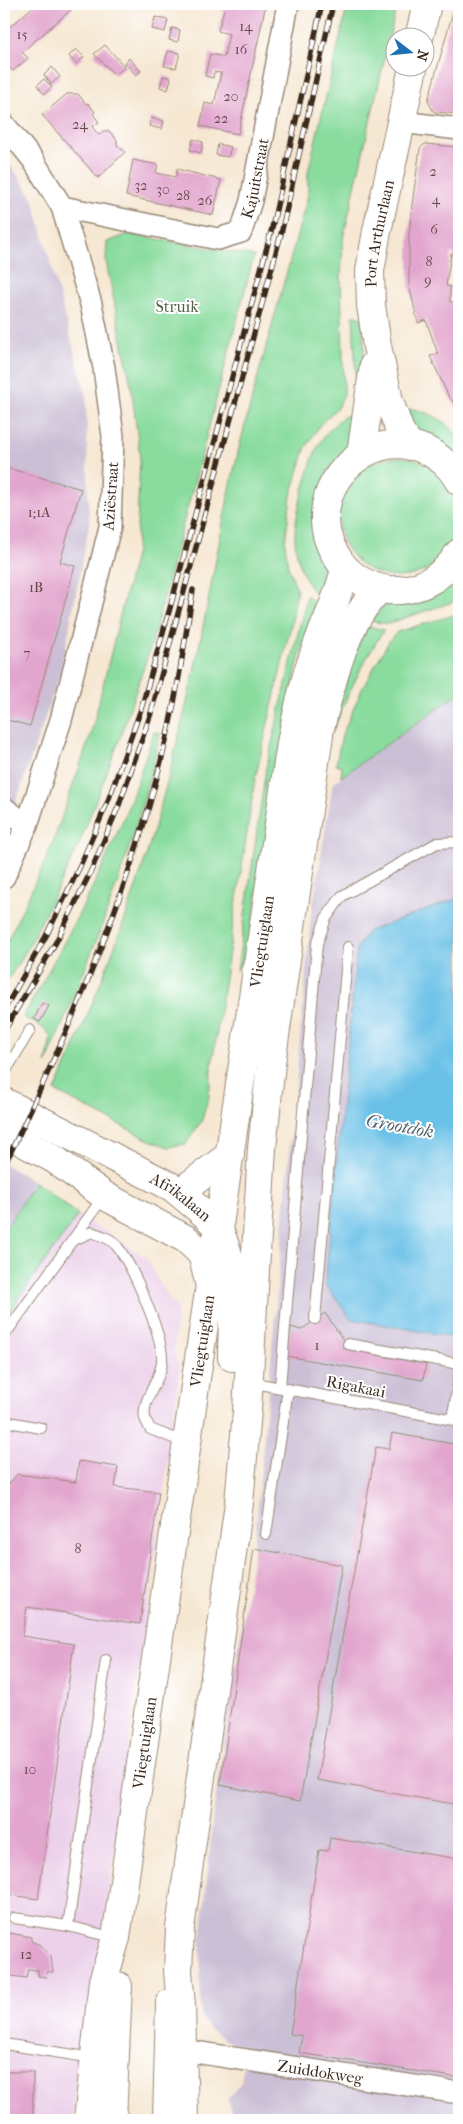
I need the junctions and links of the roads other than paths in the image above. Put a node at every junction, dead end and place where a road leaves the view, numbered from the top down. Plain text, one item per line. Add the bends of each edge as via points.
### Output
1 (288, 4) edge
2 (426, 4) edge
3 (421, 28) edge
4 (411, 78) edge
5 (401, 122) junction
6 (4, 124) edge
7 (459, 129) edge
8 (62, 207) junction
9 (377, 346) junction
10 (410, 446) junction
11 (361, 454) junction
12 (459, 481) edge
13 (459, 553) edge
14 (345, 569) junction
15 (380, 589) junction
16 (4, 808) edge
17 (27, 825) junction
18 (459, 842) edge
19 (4, 877) edge
20 (348, 947) dead end
21 (30, 1030) dead end
22 (4, 1074) edge
23 (4, 1102) edge
24 (4, 1132) edge
25 (230, 1156) junction
26 (180, 1192) junction
27 (105, 1196) junction
28 (259, 1201) junction
29 (165, 1228) junction
30 (219, 1228) junction
31 (74, 1240) junction
32 (210, 1286) junction
33 (315, 1319) dead end
34 (4, 1336) edge
35 (348, 1344) dead end
36 (459, 1364) edge
37 (459, 1379) edge
38 (248, 1382) junction
39 (284, 1388) junction
40 (456, 1420) edge
41 (4, 1421) edge
42 (41, 1428) dead end
43 (187, 1444) junction
44 (266, 1534) dead end
45 (232, 1561) junction
46 (106, 1660) dead end
47 (14, 1918) dead end
48 (68, 1926) junction
49 (116, 1938) junction
50 (178, 1971) junction
51 (111, 1983) junction
52 (4, 2044) edge
53 (182, 2050) junction
54 (94, 2058) junction
55 (459, 2093) edge
56 (88, 2120) edge
57 (112, 2120) edge
58 (167, 2120) edge
59 (184, 2120) edge

1 - 8 street, Kajuitstraat via 251,200 241,232 218,239
2 - 3 main road
4 - 5 main road, Port Arthurlaan
5 - 7 street
5 - 9 main road, Port Arthurlaan via 370,271
6 - 8 street, Aziëstraat via 34,160
8 - 17 street, Aziëstraat via 91,304 104,368 113,436 110,527 60,720
9 - 10 main road, Port Arthurlaan via 391,409
9 - 11 main road, Port Arthurlaan
10 - 11 main road via 388,445
10 - 12 main road via 430,453 448,466
11 - 14 main road via 337,476 328,494 324,514 326,534
13 - 15 main road via 435,579 416,588
14 - 15 main road
14 - 25 main road, Vliegtuiglaan via 337,599 311,662 291,743
15 - 28 main road, Vliegtuiglaan via 368,599 354,624 329,691 320,728 271,1063
16 - 17 street
17 - 19 street, Aziëstraat
18 - 39 lane via 437,842 342,896 326,918 317,944
20 - 33 lane
21 - 22 lane
23 - 26 main road, Afrikalaan
24 - 27 main road, Afrikalaan via 54,1159
25 - 26 main road
25 - 30 main road, Vliegtuiglaan
26 - 30 main road, Afrikalaan
27 - 29 main road, Afrikalaan
27 - 31 lane
28 - 30 main road via 234,1223
28 - 38 main road, Vliegtuiglaan
29 - 30 main road, Afrikalaan
29 - 32 main road via 186,1239 202,1254
30 - 32 main road, Vliegtuiglaan
30 - 45 main road via 232,1272 229,1443 220,1531
31 - 34 lane
31 - 43 lane via 92,1232 106,1237 126,1261 161,1342 162,1362 145,1418 150,1429
32 - 43 main road, Vliegtuiglaan
35 - 36 lane
37 - 40 lane
38 - 39 lane, Rigakaai
38 - 45 main road, Vliegtuiglaan
39 - 40 lane, Rigakaai
39 - 44 lane
41 - 42 lane
43 - 49 main road, Vliegtuiglaan
45 - 50 main road, Vliegtuiglaan via 180,1928
46 - 48 lane
47 - 48 lane
48 - 49 lane
49 - 51 main road, Vliegtuiglaan
50 - 53 main road, Vliegtuiglaan
50 - 58 main road via 170,2003
51 - 54 main road
51 - 57 main road
52 - 54 lane
53 - 55 street, Zuiddokweg
53 - 59 main road, Vliegtuiglaan
54 - 56 main road

